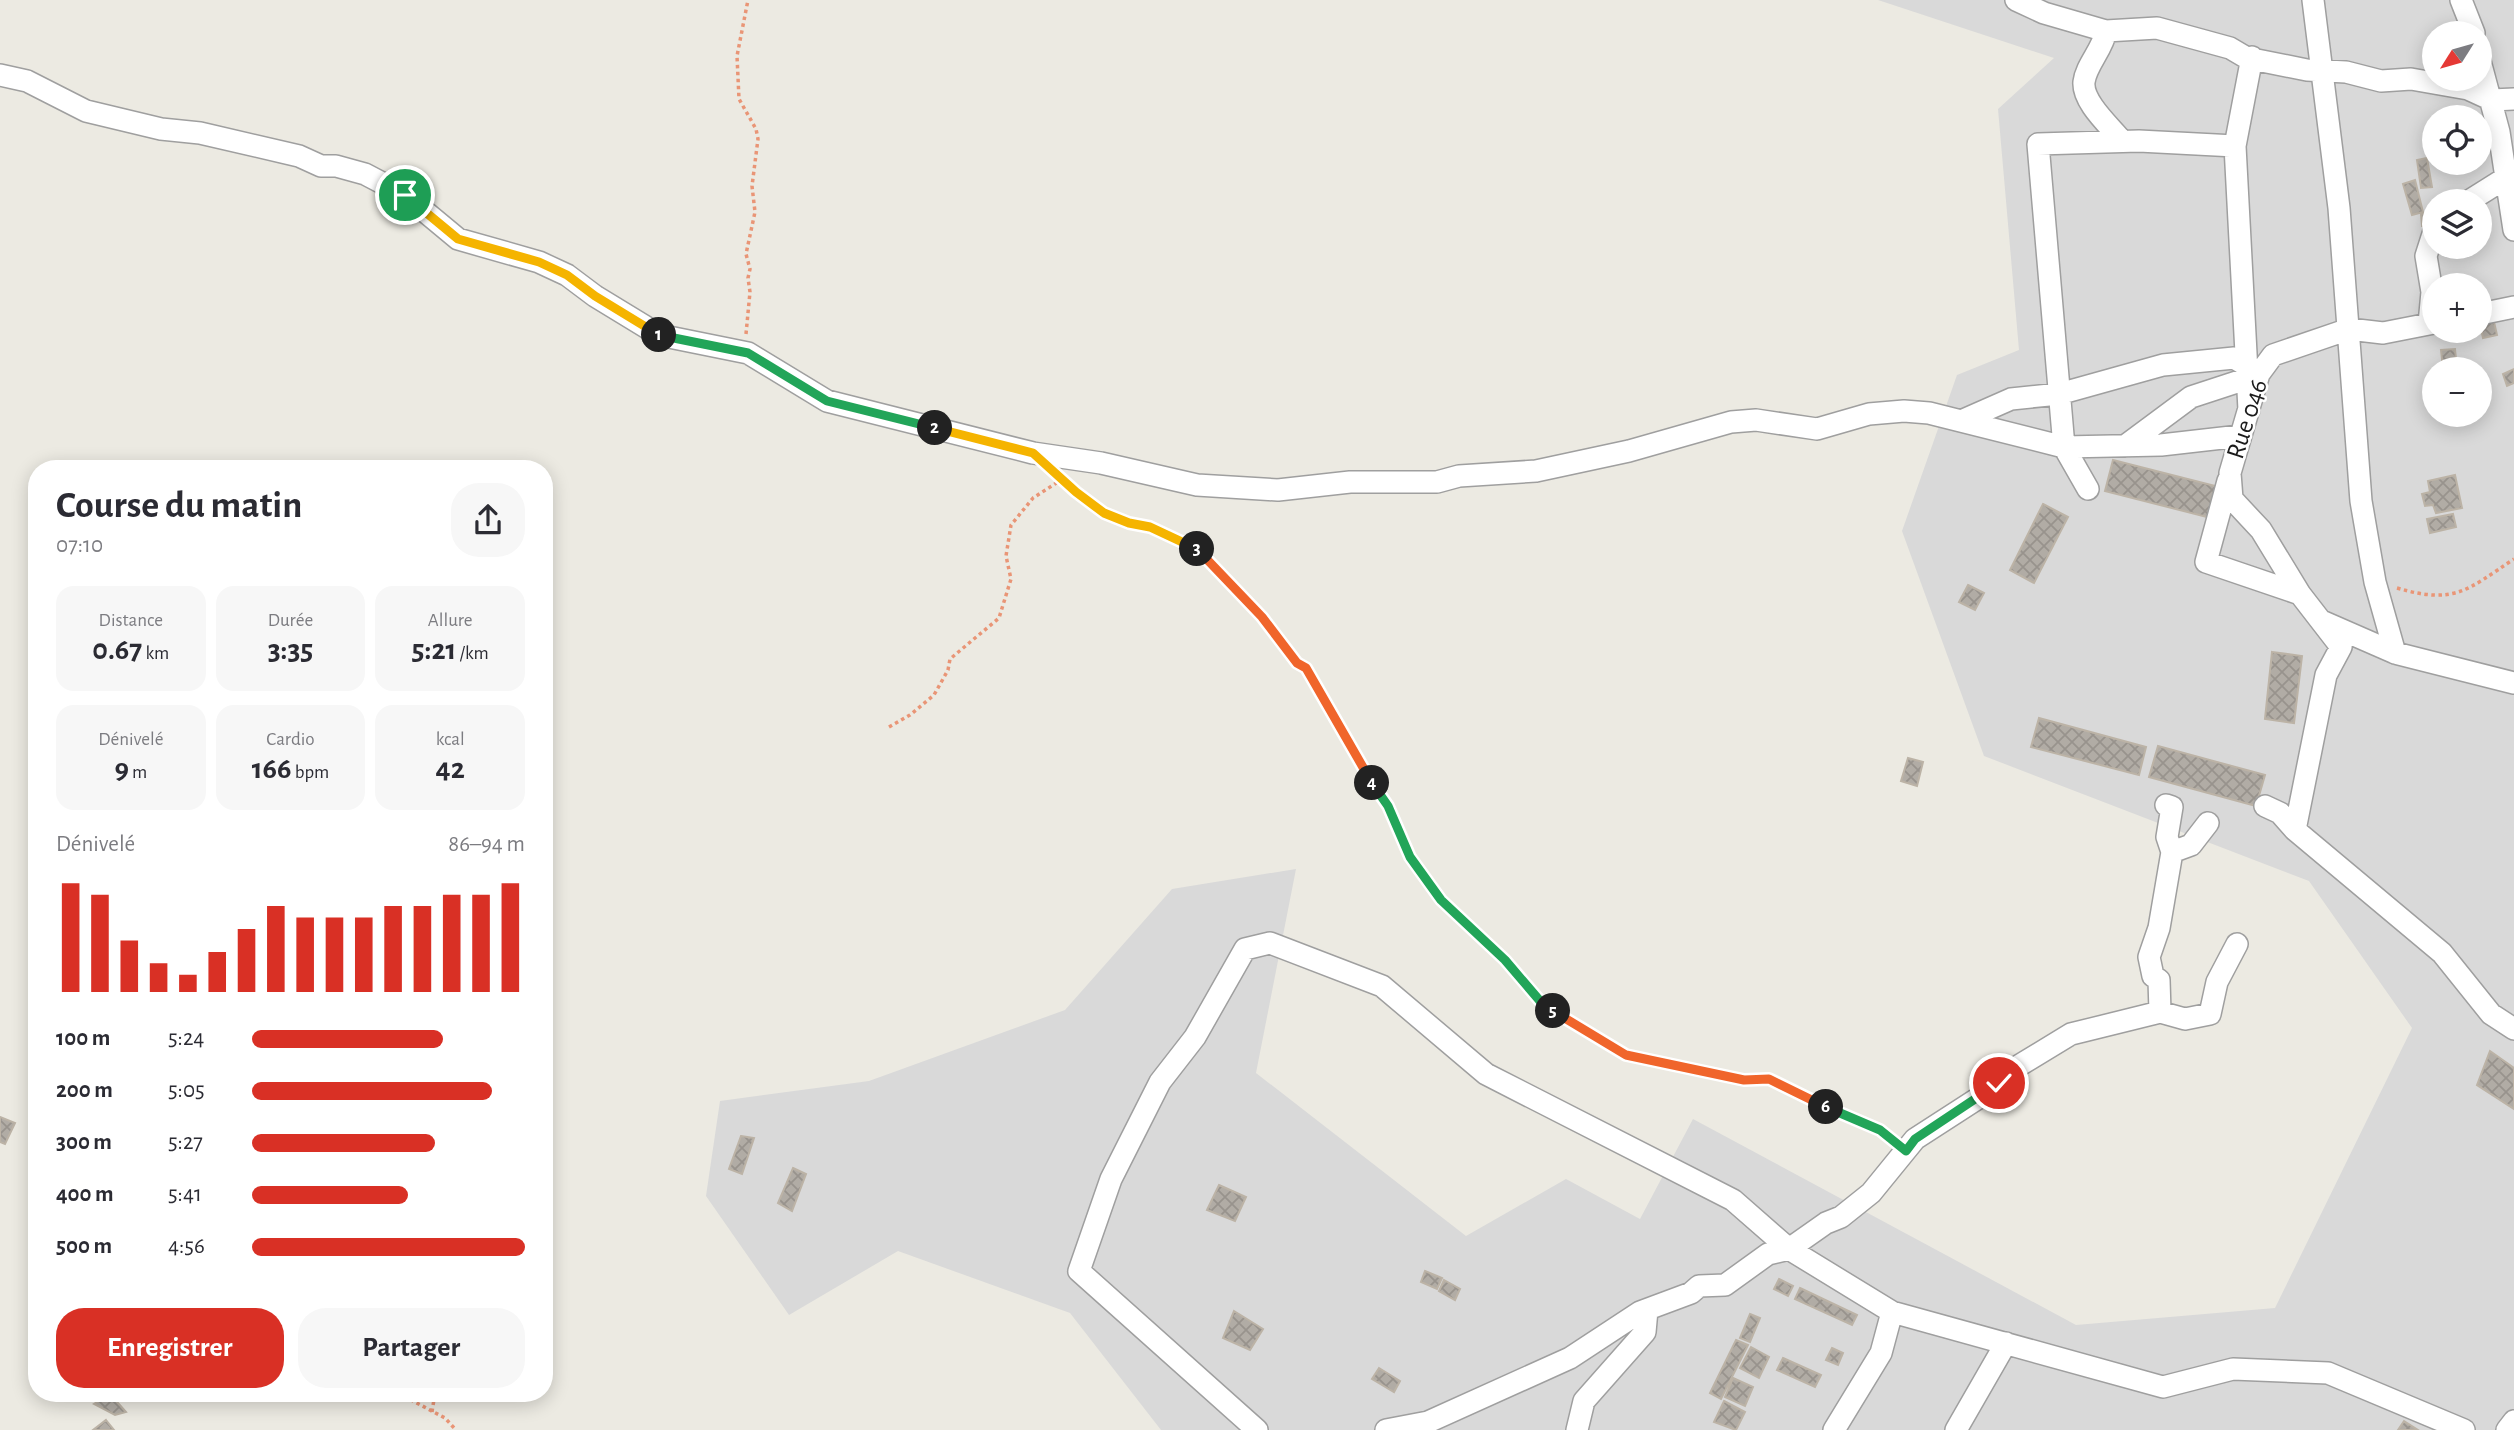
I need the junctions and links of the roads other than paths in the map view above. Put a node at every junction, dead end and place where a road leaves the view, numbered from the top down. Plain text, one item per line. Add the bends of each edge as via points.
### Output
1 (2016, 0) edge
2 (2313, 0) edge
3 (2461, 0) edge
4 (2469, 21) edge
5 (2106, 32) junction
6 (2252, 57) junction
7 (2319, 69) junction
8 (0, 75) edge
9 (2488, 91) edge
10 (2514, 99) edge
11 (2491, 100) junction
12 (2122, 141) junction
13 (2235, 146) junction
14 (2504, 179) junction
15 (2488, 189) edge
16 (2514, 230) edge
17 (2514, 307) edge
18 (2492, 312) edge
19 (2422, 325) edge
20 (2349, 329) junction
21 (2245, 372) junction
22 (2059, 394) junction
23 (2249, 410) junction
24 (1961, 421) junction
25 (2241, 436) junction
26 (2125, 446) junction
27 (2064, 447) junction
28 (2230, 473) junction
29 (2088, 489) dead end
30 (2300, 594) junction
31 (2324, 622) junction
32 (2395, 653) junction
33 (2514, 683) edge
34 (2272, 804) dead end
35 (2166, 805) dead end
36 (2208, 823) dead end
37 (2295, 830) junction
38 (2172, 852) junction
39 (2237, 944) dead end
40 (2160, 1012) junction
41 (2514, 1029) edge
42 (1789, 1249) junction
43 (1647, 1310) junction
44 (1892, 1312) junction
45 (2006, 1343) junction
46 (1838, 1421) edge
47 (2514, 1421) edge
48 (1257, 1430) edge
49 (1385, 1430) edge
50 (1577, 1430) edge
51 (1857, 1430) edge
52 (1956, 1430) edge
53 (2464, 1430) edge
54 (2507, 1430) edge

1 - 5 street
2 - 7 street
3 - 4 street
5 - 6 street via 2157,28
5 - 12 street via 2084,81 2087,96
6 - 7 street
6 - 13 street
7 - 11 street via 2381,81 2411,79 2451,86
7 - 20 street via 2339,208
8 - 24 street via 27,81 86,111 200,133 366,174 405,195 458,239 539,262 567,275 650,331 748,353 827,401 1033,453 1197,485 1278,490 1350,482 1437,482 1458,475 1536,471 1629,452 1731,422 1817,429 1869,414 1904,411
9 - 11 street
10 - 11 street
11 - 14 street
12 - 13 street
12 - 22 street via 2038,144
13 - 21 street
14 - 15 street
14 - 16 street
17 - 18 street
19 - 20 street, Rue 046 via 2383,333
20 - 23 street, Rue 046 via 2273,355 2259,374
20 - 32 street via 2361,501 2375,582
21 - 22 street via 2234,358 2163,365
21 - 23 street
21 - 26 street via 2192,397
22 - 24 street via 2011,400
22 - 27 street
23 - 25 street, Rue 046
24 - 27 street
25 - 26 street
25 - 28 street, Rue 046
26 - 27 street
27 - 29 street
28 - 30 street, Rue 046 via 2232,499 2261,530
28 - 30 street via 2206,562
30 - 31 street, Rue 046
31 - 32 street
31 - 37 street via 2341,647 2326,674
32 - 33 street
34 - 37 street
35 - 38 street via 2172,807 2167,837
36 - 38 street via 2191,845
37 - 41 street via 2442,953 2491,1014
38 - 40 street via 2159,928 2149,957 2153,976 2159,980
39 - 40 street via 2217,982 2210,1014 2185,1019
40 - 42 street via 2071,1034 2020,1065 1915,1139 1871,1193
42 - 43 street via 1768,1254 1725,1285 1699,1286
42 - 44 street
42 - 48 street via 1733,1200 1486,1074 1382,986 1270,943 1245,949 1195,1037 1160,1082 1111,1179 1079,1271
43 - 49 street via 1570,1358 1428,1422
43 - 50 street via 1645,1332 1584,1401
44 - 45 street
44 - 46 street via 1881,1353
45 - 52 street
45 - 53 street via 2163,1387 2232,1369 2328,1373
46 - 51 street
47 - 54 street

